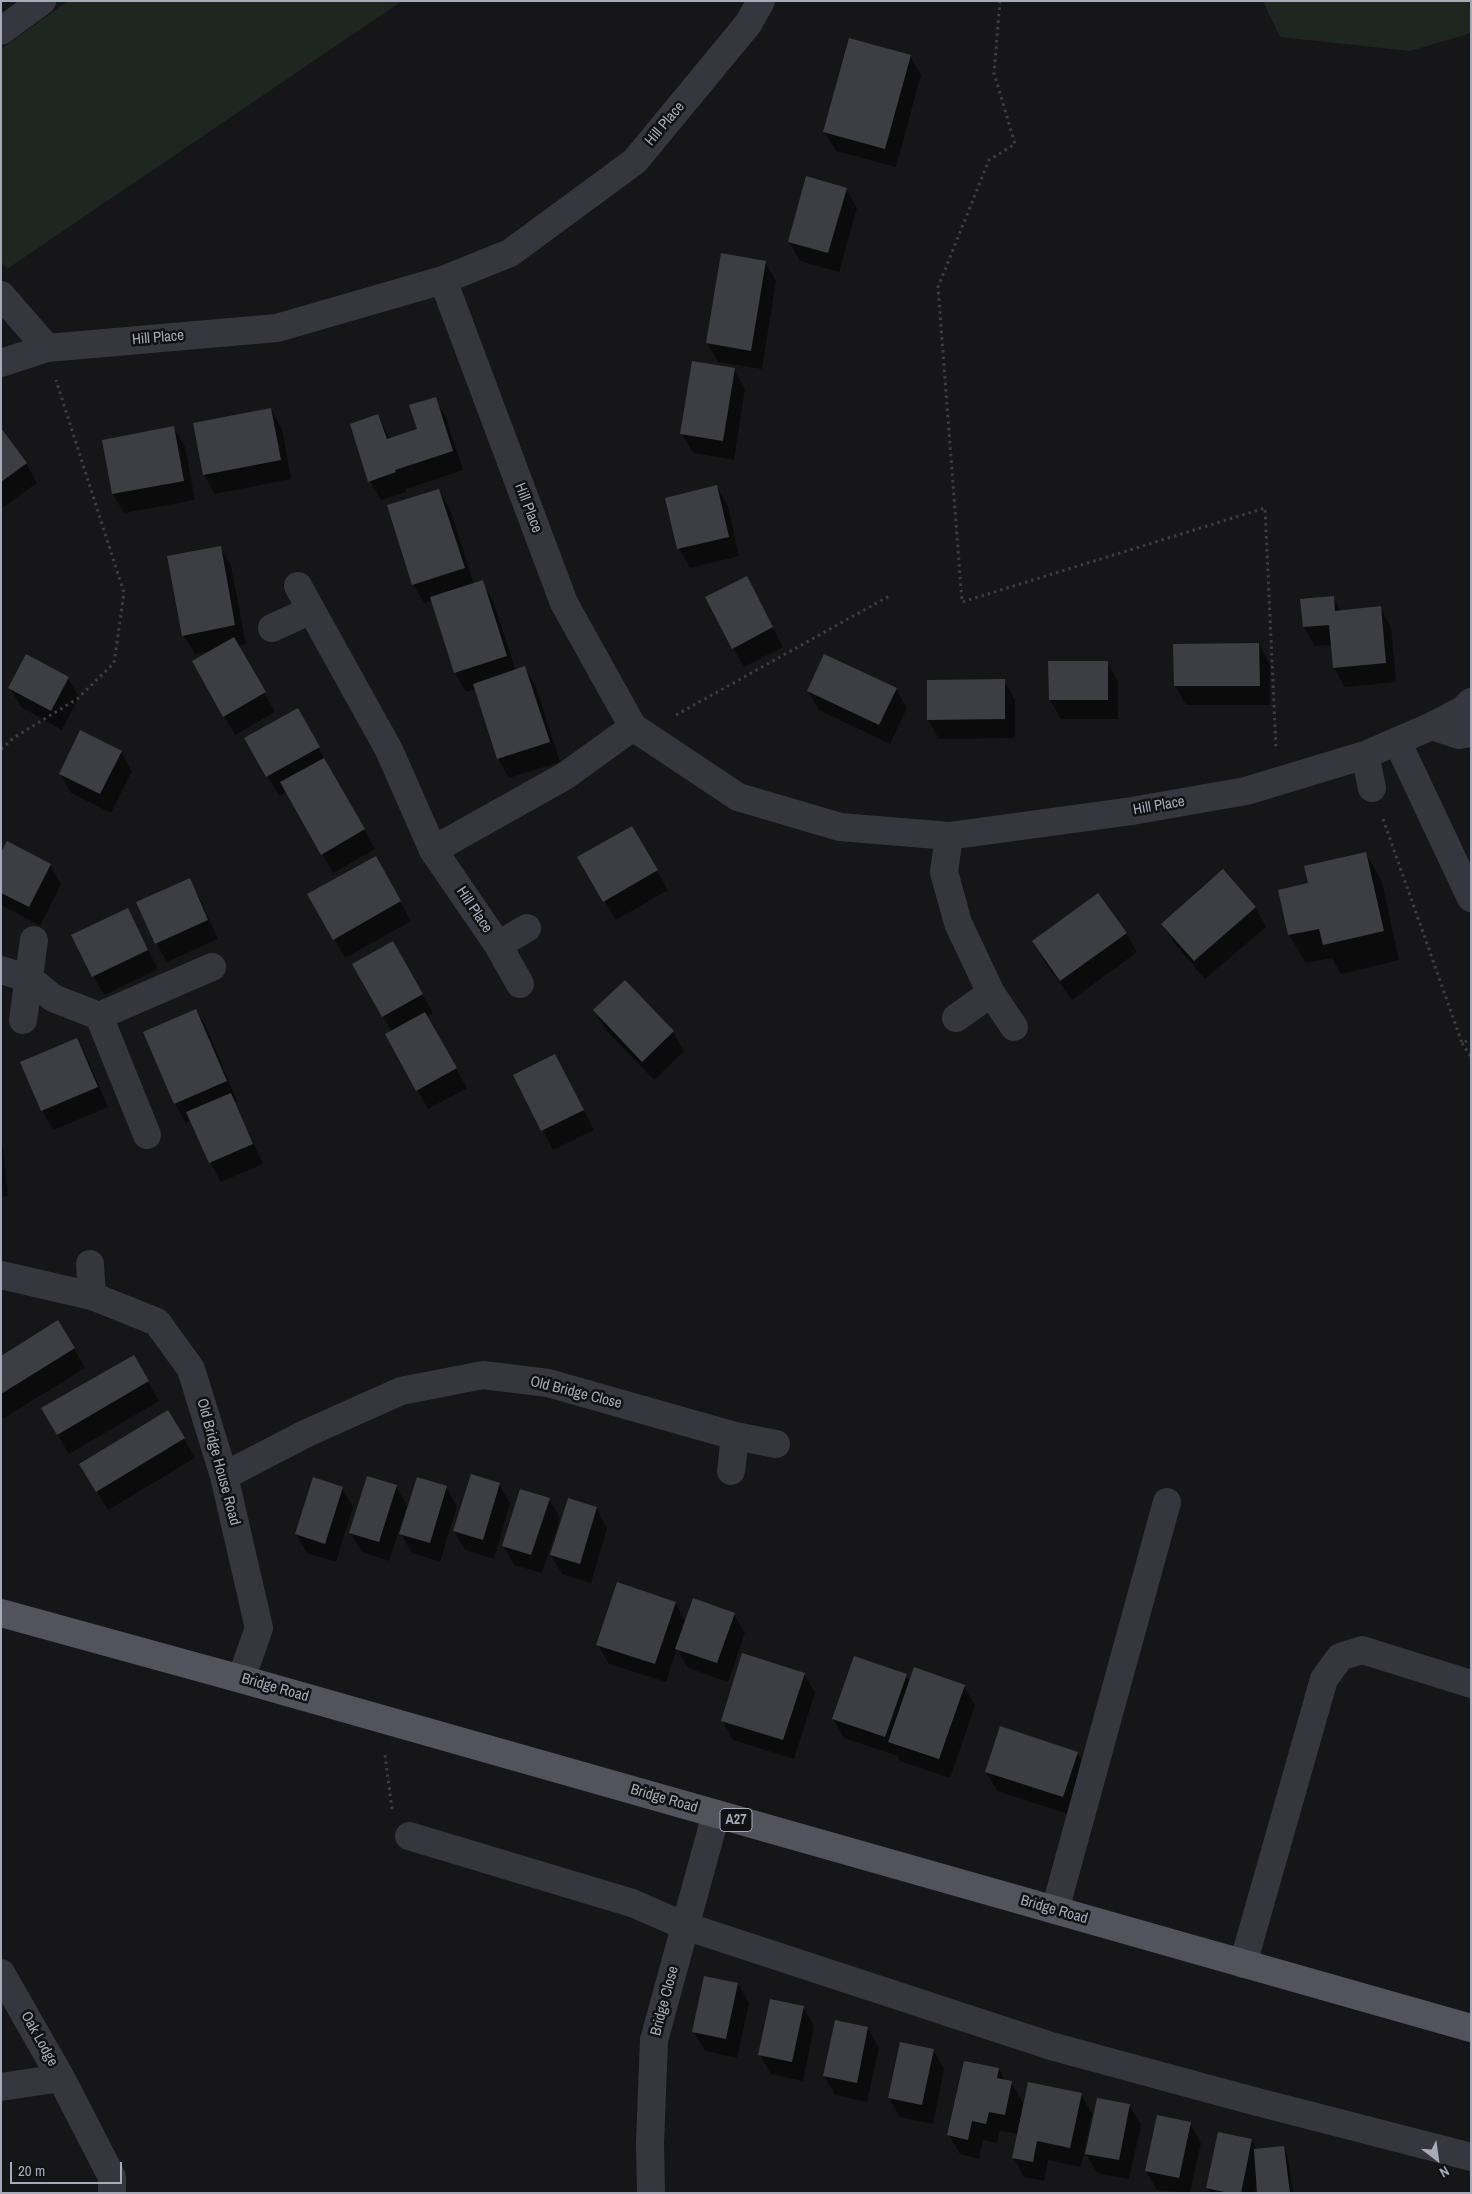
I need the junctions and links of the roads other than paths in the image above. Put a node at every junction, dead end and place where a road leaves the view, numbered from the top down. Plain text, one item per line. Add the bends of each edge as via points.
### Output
1 (42, 1) edge
2 (761, 1) edge
3 (1, 30) edge
4 (443, 280) junction
5 (1, 295) edge
6 (46, 348) junction
7 (1, 363) edge
8 (298, 586) dead end
9 (312, 610) junction
10 (272, 628) dead end
11 (1471, 702) edge
12 (1432, 726) junction
13 (638, 730) junction
14 (1471, 733) edge
15 (1397, 741) junction
16 (1365, 755) junction
17 (1372, 788) road end
18 (948, 836) junction
19 (433, 850) junction
20 (1471, 898) edge
21 (527, 928) dead end
22 (34, 940) dead end
23 (498, 945) junction
24 (212, 967) dead end
25 (1, 970) edge
26 (30, 979) junction
27 (520, 984) dead end
28 (991, 993) junction
29 (99, 1016) junction
30 (956, 1018) dead end
31 (23, 1020) dead end
32 (1014, 1027) dead end
33 (147, 1135) dead end
34 (90, 1264) dead end
35 (1, 1276) edge
36 (92, 1296) junction
37 (735, 1436) junction
38 (776, 1444) dead end
39 (731, 1471) dead end
40 (224, 1476) junction
41 (1167, 1502) dead end
42 (1, 1613) edge
43 (241, 1679) junction
44 (1471, 1684) edge
45 (716, 1814) junction
46 (409, 1836) road end
47 (1055, 1910) junction
48 (685, 1926) junction
49 (1243, 1964) junction
50 (1, 1973) edge
51 (1471, 2028) edge
52 (61, 2078) junction
53 (1, 2087) edge
54 (1471, 2157) edge
55 (112, 2193) edge
56 (651, 2193) edge

1 - 3 street
2 - 4 street, Hill Place via 748,24 635,160 510,253
4 - 6 street, Hill Place via 277,328
4 - 13 street, Hill Place via 564,603
5 - 6 street
6 - 7 street, Hill Place
8 - 9 street, Hill Place
9 - 10 street
9 - 19 street, Hill Place via 389,750
11 - 12 street, Hill Place via 1463,710
12 - 14 street via 1459,735
12 - 15 street, Hill Place
13 - 18 street, Hill Place via 738,797 840,827
13 - 19 street via 565,776
15 - 16 street, Hill Place
15 - 20 street
16 - 17 street
16 - 18 street, Hill Place via 1246,791 1132,811
18 - 28 street via 944,872 958,923
19 - 23 street, Hill Place
21 - 23 street, Hill Place
22 - 26 street
23 - 27 street, Hill Place
24 - 29 street
25 - 26 street
26 - 29 street via 53,998
26 - 31 street
28 - 30 street
28 - 32 street
29 - 33 street
34 - 36 street
35 - 36 street, Old Bridge House Road
36 - 40 street, Old Bridge House Road via 156,1322 191,1368
37 - 38 street, Old Bridge Close
37 - 39 street
37 - 40 street, Old Bridge Close via 548,1383 483,1375 401,1391 307,1433
40 - 43 street, Old Bridge House Road via 259,1628
41 - 47 street
42 - 43 main road, Bridge Road / A27
43 - 45 main road, Bridge Road / A27
44 - 49 street via 1362,1650 1340,1656 1324,1679
45 - 47 main road, Bridge Road / A27
45 - 48 street, Bridge Close
46 - 48 street via 632,1903
47 - 49 main road, Bridge Road / A27
48 - 54 street via 1051,2046 1247,2090
48 - 56 street, Bridge Close via 654,2040
49 - 51 main road, Bridge Road / A27
50 - 52 street, Oak Lodge
52 - 53 street, Oak Lodge
52 - 55 street, Oak Lodge via 112,2177

